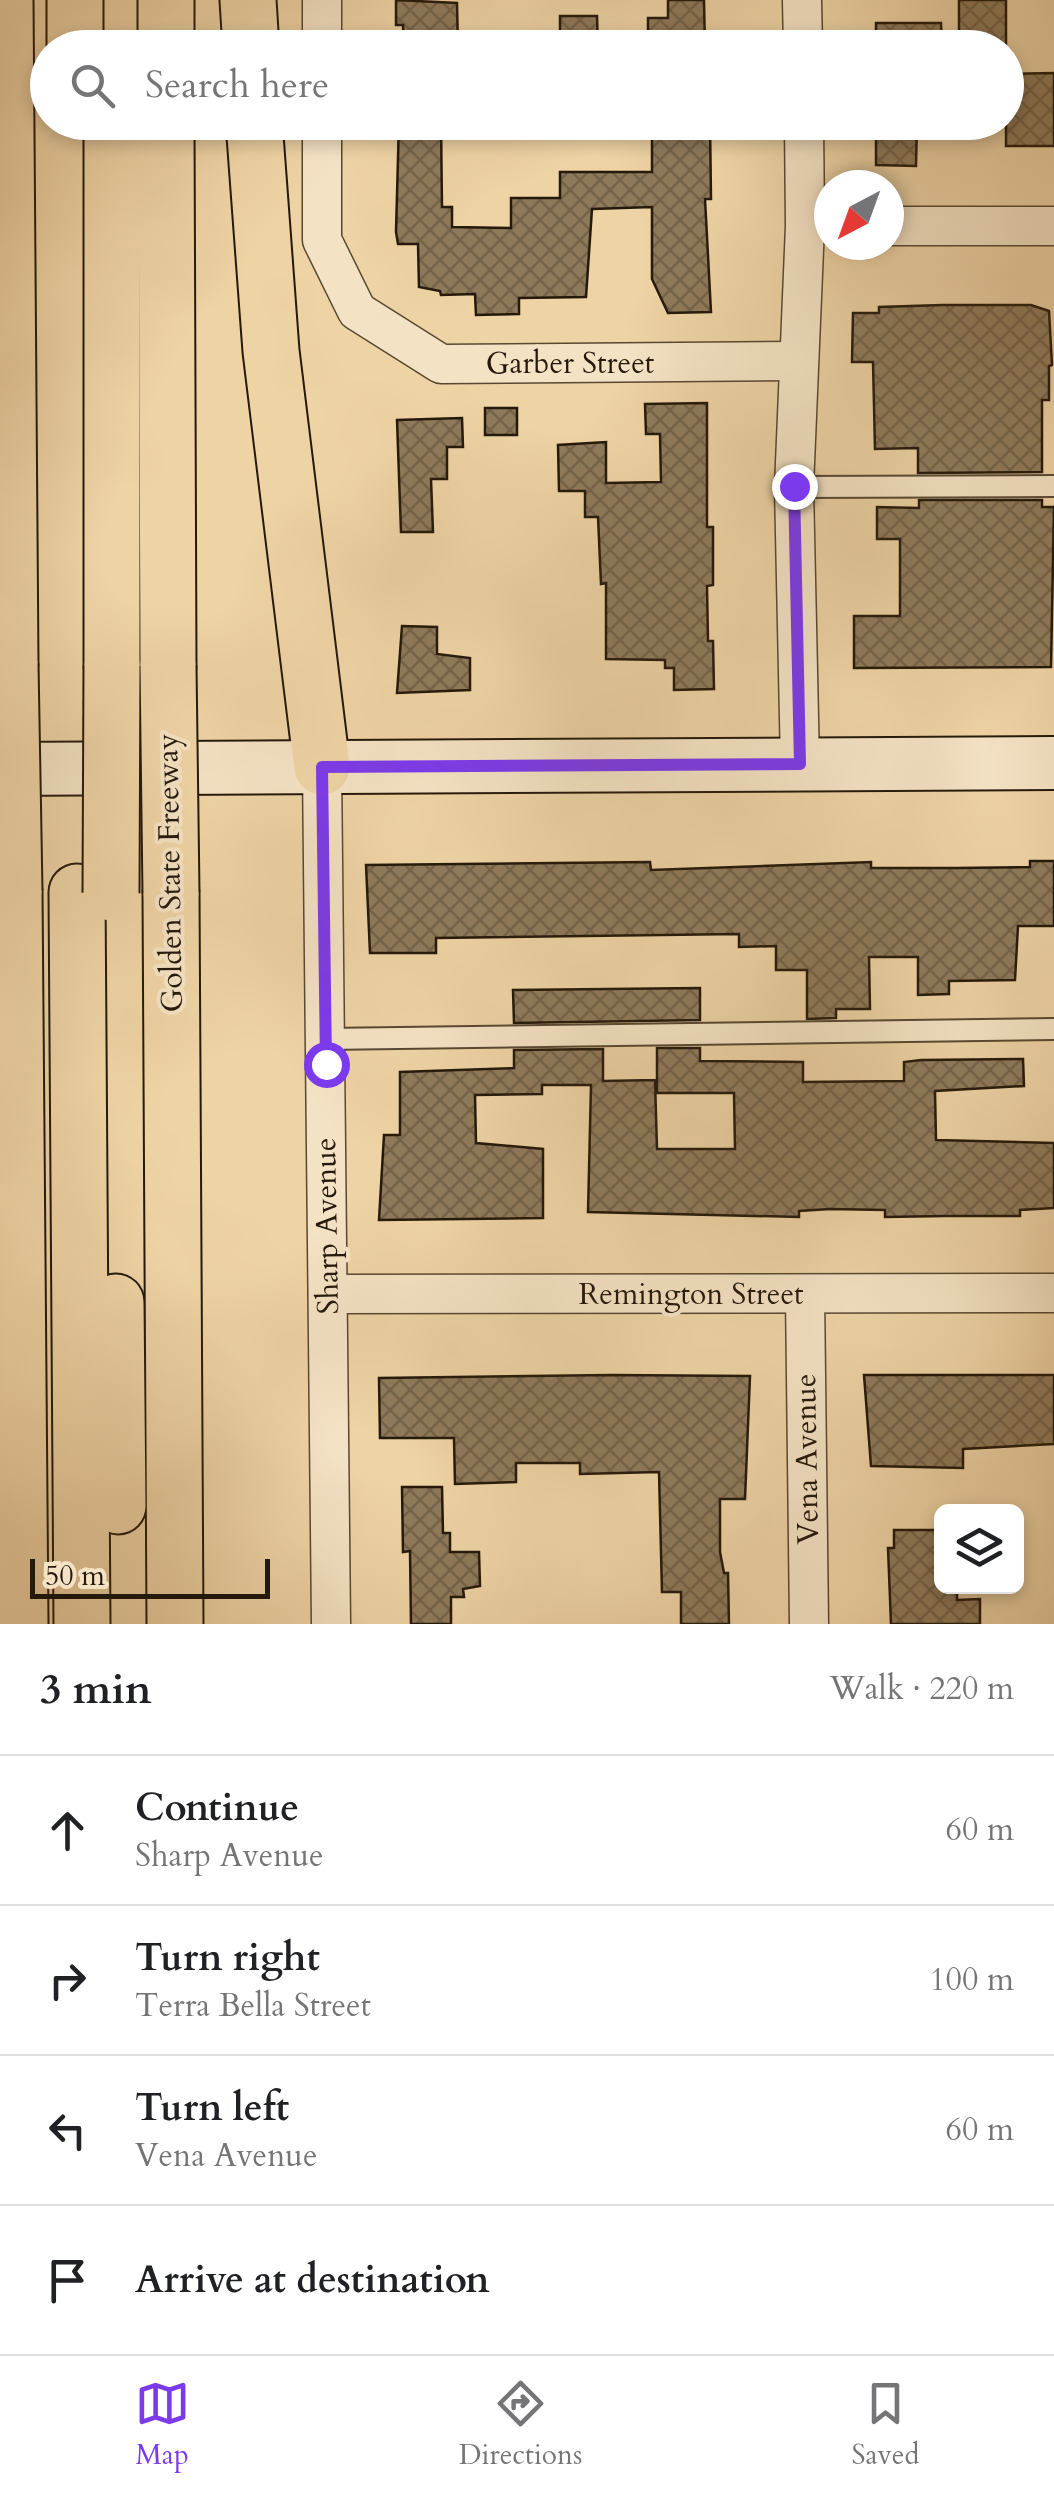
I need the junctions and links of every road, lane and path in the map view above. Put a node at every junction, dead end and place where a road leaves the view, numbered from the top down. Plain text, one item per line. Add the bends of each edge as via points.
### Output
1 (5, 0) edge
2 (75, 0) edge
3 (111, 0) edge
4 (166, 0) edge
5 (248, 0) edge
6 (322, 0) edge
7 (802, 0) edge
8 (75, 30) edge
9 (111, 30) edge
10 (166, 30) edge
11 (249, 30) edge
12 (322, 30) edge
13 (802, 30) edge
14 (77, 140) edge
15 (111, 140) edge
16 (166, 140) edge
17 (255, 140) edge
18 (322, 140) edge
19 (806, 140) edge
20 (814, 202) edge
21 (904, 226) edge
22 (1054, 226) edge
23 (814, 246) edge
24 (797, 361) junction
25 (794, 486) junction
26 (1054, 486) edge
27 (94, 666) junction
28 (1054, 763) edge
29 (800, 764) junction
30 (322, 767) junction
31 (0, 768) edge
32 (94, 892) junction
33 (1054, 1028) edge
34 (325, 1039) junction
35 (328, 1294) junction
36 (805, 1294) junction
37 (1054, 1294) edge
38 (20, 1624) edge
39 (82, 1624) edge
40 (118, 1624) edge
41 (175, 1624) edge
42 (330, 1624) edge
43 (809, 1624) edge

1 - 38 highway, bridge
2 - 8 highway
3 - 9 highway
4 - 10 highway
5 - 11 highway
6 - 12 street
7 - 13 street
14 - 27 highway
15 - 27 highway
16 - 41 highway, Golden State Freeway, bridge
17 - 30 highway via 271,351
18 - 24 street, Garber Street via 322,240 357,311 441,364
19 - 20 street
21 - 22 street
23 - 24 street
24 - 25 street
25 - 26 lane
25 - 29 street
27 - 32 highway, bridge
28 - 29 main road
29 - 30 main road
30 - 31 main road
30 - 34 street, Sharp Avenue
32 - 39 highway
32 - 40 highway
33 - 34 lane
34 - 35 street, Sharp Avenue
35 - 36 street, Remington Street
35 - 42 street, Sharp Avenue
36 - 37 street, Remington Street
36 - 43 street, Vena Avenue

